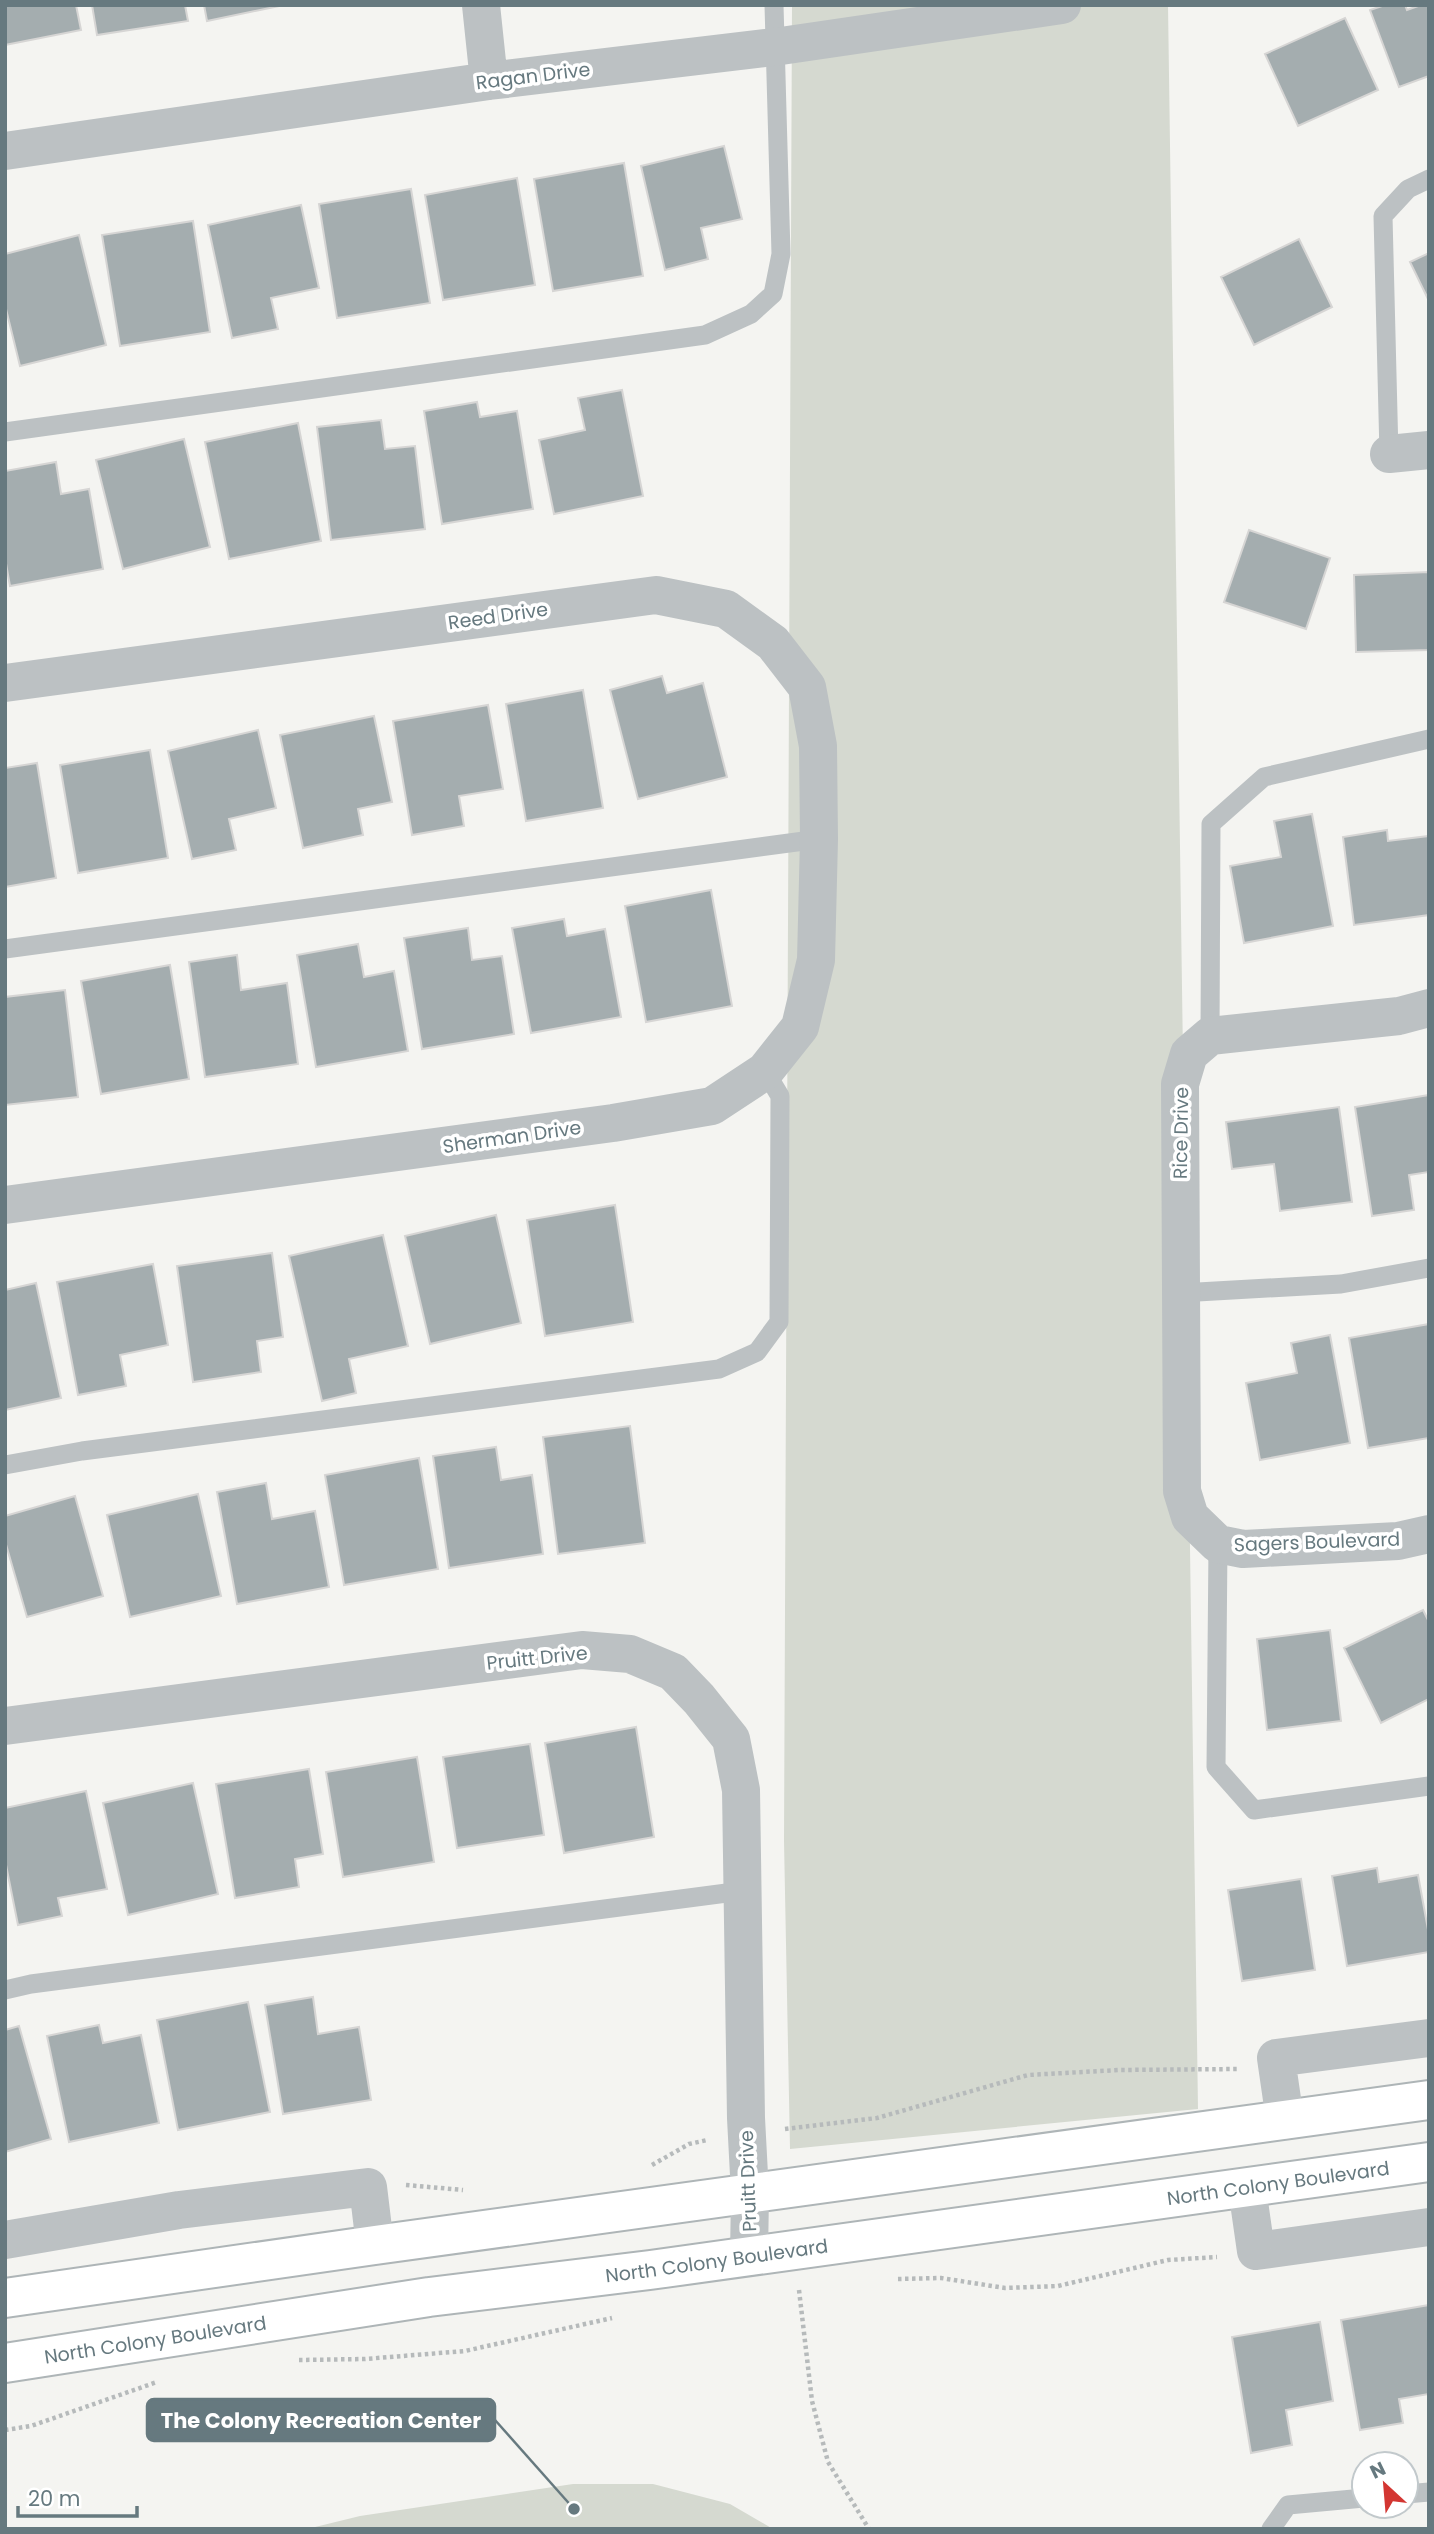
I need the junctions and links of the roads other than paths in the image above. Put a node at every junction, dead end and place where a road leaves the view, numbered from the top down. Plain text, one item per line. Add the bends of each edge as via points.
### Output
1 (481, 5) edge
2 (774, 5) edge
3 (1062, 5) edge
4 (774, 47) junction
5 (489, 81) junction
6 (5, 150) edge
7 (1429, 179) edge
8 (5, 432) edge
9 (1429, 450) edge
10 (1389, 454) joint
11 (5, 683) edge
12 (1429, 739) edge
13 (819, 839) junction
14 (5, 949) edge
15 (1429, 1008) edge
16 (1210, 1036) junction
17 (765, 1071) junction
18 (5, 1205) edge
19 (1429, 1268) edge
20 (1180, 1293) junction
21 (5, 1465) edge
22 (1429, 1534) edge
23 (1217, 1544) junction
24 (5, 1726) edge
25 (1429, 1786) edge
26 (742, 1891) junction
27 (5, 1990) edge
28 (1429, 2038) edge
29 (1429, 2100) edge
30 (1285, 2120) junction
31 (1429, 2162) edge
32 (1247, 2188) junction
33 (751, 2194) junction
34 (1429, 2227) edge
35 (5, 2240) edge
36 (375, 2245) junction
37 (749, 2256) junction
38 (5, 2298) edge
39 (5, 2362) edge
40 (1350, 2499) edge
41 (1271, 2529) edge

1 - 5 street
2 - 4 lane
3 - 4 street, Ragan Drive
4 - 5 street, Ragan Drive
4 - 8 lane via 780,254 773,294 751,314 705,335
5 - 6 street, Ragan Drive
7 - 10 lane via 1408,189 1383,216
9 - 10 street
11 - 13 street, Reed Drive via 656,595 726,609 773,643 807,687 818,746
12 - 16 lane via 1264,777 1211,824
13 - 14 lane
13 - 17 street, Sherman Drive via 816,960 800,1027
15 - 16 street via 1399,1016
16 - 20 street, Rice Drive via 1189,1054 1180,1084
17 - 18 street, Sherman Drive via 712,1106 613,1124
17 - 21 lane via 780,1096 779,1322 757,1352 719,1369 96,1449
19 - 20 lane via 1340,1284
20 - 23 street, Sagers Boulevard via 1182,1491 1190,1517
22 - 23 street, Sagers Boulevard via 1398,1541 1243,1549
23 - 25 lane via 1216,1767 1254,1810
24 - 26 street, Pruitt Drive via 582,1650 630,1654 673,1672 731,1739 741,1790
26 - 27 lane
26 - 33 street, Pruitt Drive
28 - 30 street via 1276,2058
29 - 30 main road
30 - 33 main road
31 - 32 main road, North Colony Boulevard
32 - 34 street via 1256,2251
32 - 37 main road, North Colony Boulevard
33 - 36 main road
33 - 37 street, Pruitt Drive
35 - 36 street via 179,2210 368,2186
36 - 38 main road
37 - 39 main road, North Colony Boulevard via 429,2297
40 - 41 lane via 1289,2505

